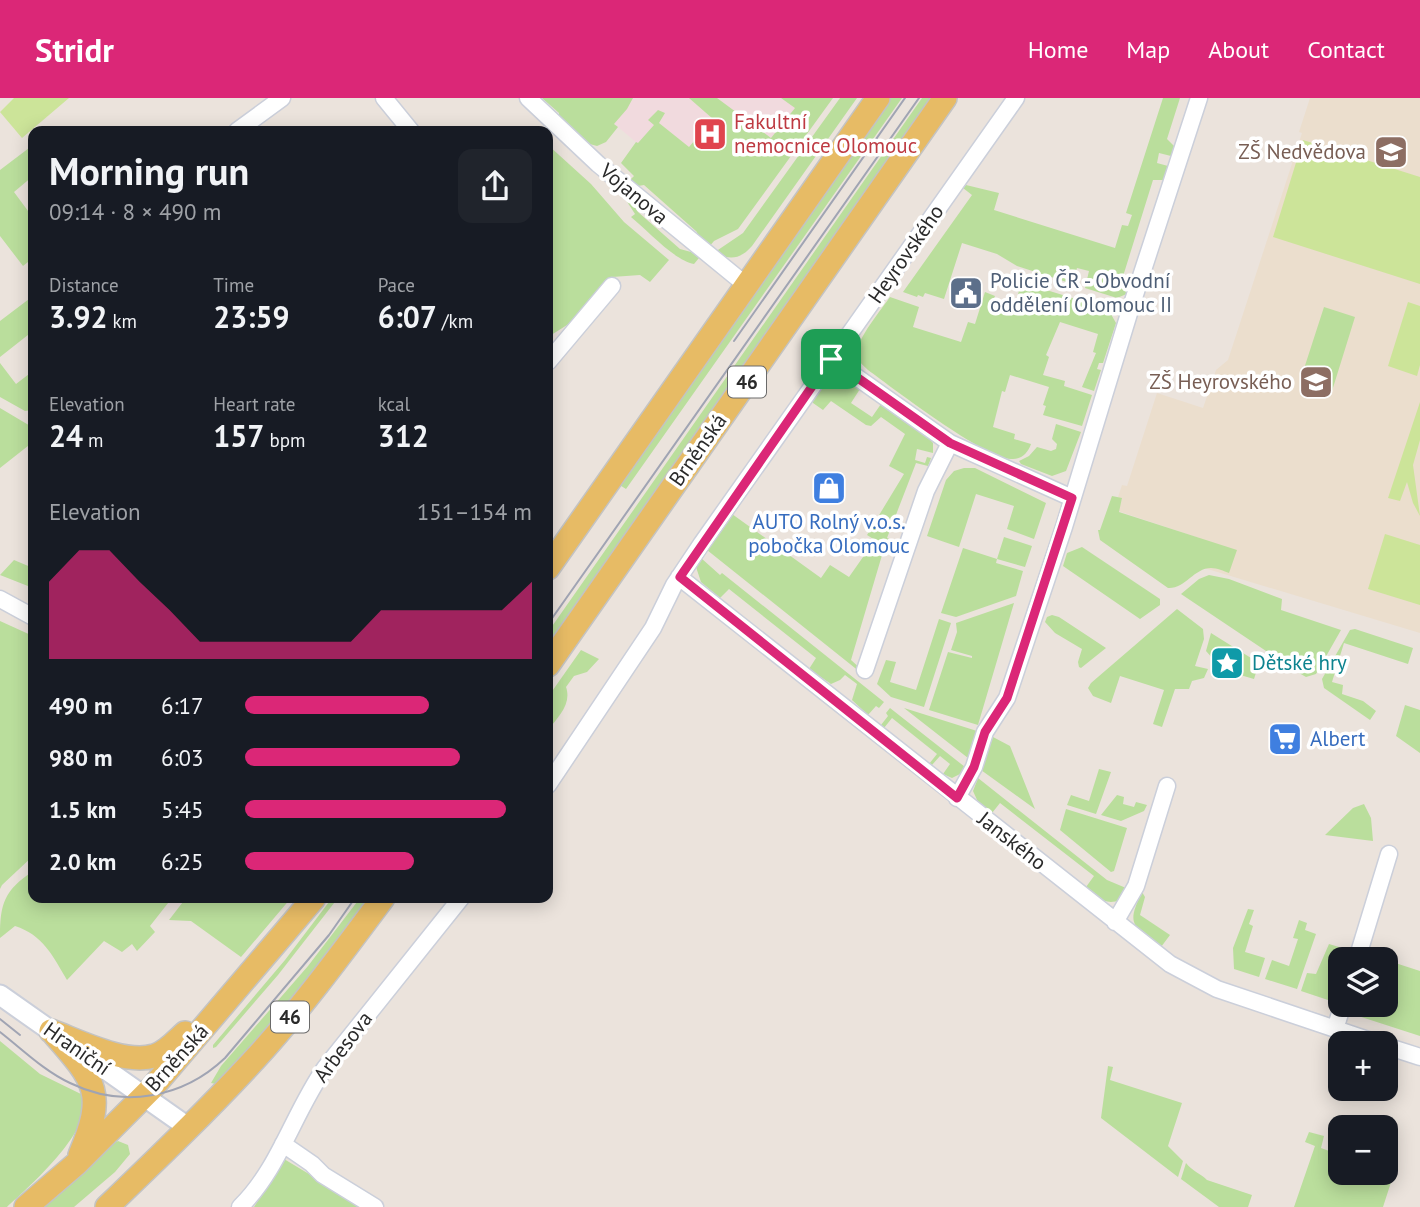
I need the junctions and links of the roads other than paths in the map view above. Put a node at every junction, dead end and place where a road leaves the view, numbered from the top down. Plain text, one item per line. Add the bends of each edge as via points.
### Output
1 (282, 98) edge
2 (384, 98) edge
3 (528, 98) edge
4 (878, 98) edge
5 (946, 98) edge
6 (1016, 98) edge
7 (1199, 98) edge
8 (244, 126) edge
9 (407, 126) edge
10 (746, 285) junction
11 (612, 286) dead end
12 (553, 356) edge
13 (831, 359) junction
14 (950, 443) junction
15 (1072, 498) junction
16 (553, 561) edge
17 (680, 577) junction
18 (0, 599) edge
19 (28, 614) edge
20 (553, 658) edge
21 (865, 670) dead end
22 (553, 778) edge
23 (1167, 786) dead end
24 (957, 798) junction
25 (1389, 855) dead end
26 (310, 903) edge
27 (379, 903) edge
28 (457, 903) edge
29 (1115, 922) junction
30 (1361, 947) edge
31 (250, 974) junction
32 (0, 995) edge
33 (1339, 1017) edge
34 (1335, 1029) junction
35 (51, 1031) junction
36 (1341, 1031) edge
37 (1398, 1050) edge
38 (1420, 1058) edge
39 (143, 1096) junction
40 (189, 1128) junction
41 (283, 1144) junction
42 (76, 1164) junction
43 (26, 1207) edge
44 (107, 1207) edge
45 (240, 1207) edge
46 (375, 1207) edge

1 - 8 street
2 - 9 street
3 - 10 street, Vojanova via 606,171
4 - 10 main road
5 - 20 main road, Brněnská / 46
6 - 13 street, Heyrovského
7 - 15 street
10 - 16 main road
11 - 12 street
13 - 14 street
13 - 17 street
14 - 15 street
14 - 21 street via 926,491
15 - 24 street via 1007,698 985,732 974,767
17 - 22 street via 653,628
17 - 24 street, Janského
18 - 19 street
23 - 29 street via 1136,886
24 - 29 street, Janského
25 - 30 street
26 - 31 main road, Brněnská
27 - 40 main road, 46 via 256,1059
28 - 41 street, Arbesova via 325,1068
29 - 34 street, Janského via 1190,976
31 - 35 main road via 153,1057 113,1053
31 - 39 main road, Brněnská
32 - 35 street, Hraniční
33 - 34 street
34 - 36 street, Janského
35 - 39 street, Hraniční
35 - 42 main road via 85,1070 96,1094 94,1114
37 - 38 street
39 - 40 street, Hraniční
39 - 42 main road, Brněnská
40 - 44 main road, 46
41 - 45 street, Arbesova
41 - 46 street
42 - 43 main road, Brněnská

